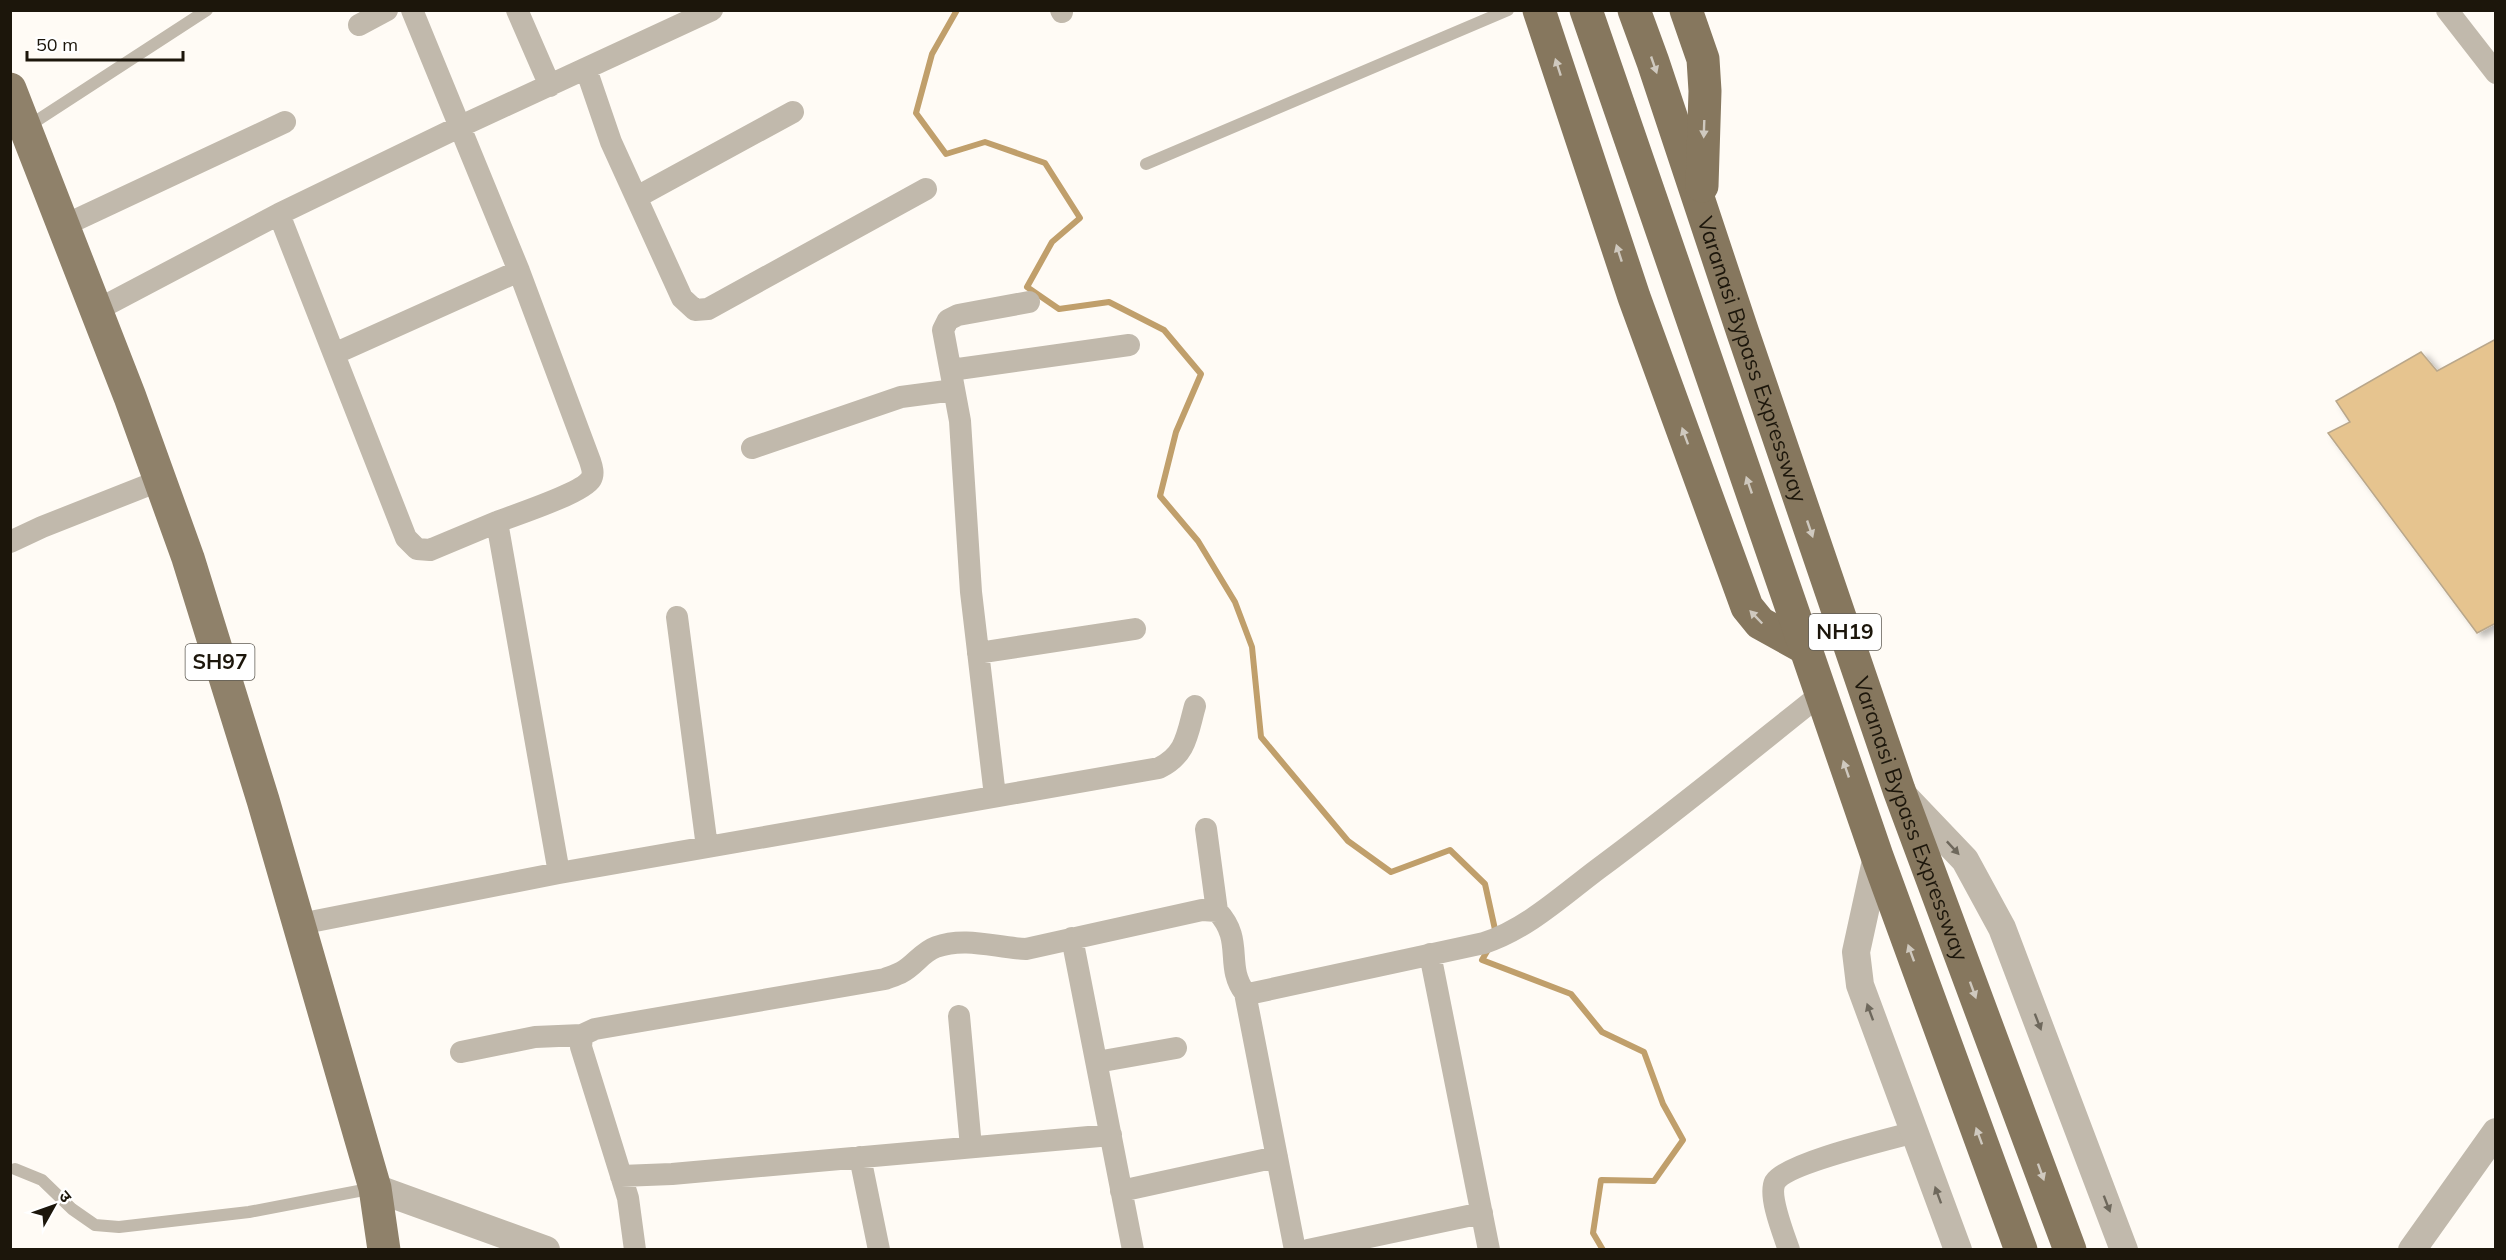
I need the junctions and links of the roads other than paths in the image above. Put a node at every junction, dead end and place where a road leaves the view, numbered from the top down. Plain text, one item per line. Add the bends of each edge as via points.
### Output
1 (207, 10) edge
2 (387, 10) edge
3 (412, 10) edge
4 (517, 10) edge
5 (712, 10) edge
6 (1508, 10) edge
7 (1539, 10) edge
8 (1586, 10) edge
9 (1634, 10) edge
10 (1686, 10) edge
11 (2446, 10) edge
12 (359, 25) dead end
13 (2491, 60) edge
14 (585, 69) junction
15 (550, 86) junction
16 (10, 89) edge
17 (793, 112) dead end
18 (285, 122) dead end
19 (461, 126) junction
20 (25, 128) junction
21 (1146, 164) dead end
22 (926, 189) dead end
23 (637, 197) junction
24 (1702, 209) junction
25 (279, 214) junction
26 (63, 226) junction
27 (519, 271) junction
28 (1029, 302) dead end
29 (95, 311) junction
30 (1130, 345) dead end
31 (334, 354) junction
32 (952, 380) junction
33 (752, 448) dead end
34 (161, 480) junction
35 (497, 522) junction
36 (10, 542) edge
37 (677, 617) dead end
38 (1135, 629) dead end
39 (1805, 648) junction
40 (978, 653) junction
41 (1821, 694) junction
42 (1195, 706) dead end
43 (1899, 790) junction
44 (996, 796) junction
45 (1206, 829) dead end
46 (707, 847) junction
47 (1876, 856) junction
48 (560, 873) junction
49 (1217, 911) junction
50 (300, 924) junction
51 (1072, 938) junction
52 (1430, 954) junction
53 (1245, 993) junction
54 (960, 1016) dead end
55 (582, 1035) junction
56 (1176, 1048) dead end
57 (461, 1053) dead end
58 (1097, 1062) junction
59 (1915, 1132) junction
60 (2496, 1132) edge
61 (1111, 1135) junction
62 (971, 1147) junction
63 (861, 1157) junction
64 (1277, 1157) junction
65 (15, 1169) dead end
66 (621, 1176) junction
67 (375, 1188) junction
68 (1121, 1191) junction
69 (1482, 1213) junction
70 (384, 1250) edge
71 (546, 1250) edge
72 (635, 1250) edge
73 (879, 1250) edge
74 (1133, 1250) edge
75 (1295, 1250) edge
76 (1308, 1250) edge
77 (1489, 1250) edge
78 (1789, 1250) edge
79 (1958, 1250) edge
80 (2021, 1250) edge
81 (2070, 1250) edge
82 (2124, 1250) edge
83 (2412, 1250) edge

1 - 20 lane
2 - 12 street
3 - 19 street
4 - 15 street
5 - 14 street
6 - 21 lane
39 -> 7 highway via 1760,623 1747,607 1634,297
39 -> 8 highway, Varanasi Bypass Expressway / NH19
9 -> 24 highway, Varanasi Bypass Expressway / NH19
10 -> 24 highway via 1703,59
11 - 13 street
14 - 15 street
14 - 23 street via 611,142
15 - 19 street
16 - 20 main road, SH97
17 - 23 street
18 - 26 street
19 - 25 street
19 - 27 street
20 - 26 main road, SH97
22 - 23 street via 708,309 695,310 682,298
24 -> 43 highway, Varanasi Bypass Expressway / NH19
25 - 29 street
25 - 31 street
26 - 29 main road, SH97
27 - 31 street
27 - 35 street via 593,475 590,482 570,493
28 - 32 street via 948,320 943,330
29 - 34 main road, SH97
30 - 32 street
31 - 35 street via 406,538 417,549 430,550
32 - 33 street
32 - 40 street via 960,421
34 - 36 street
34 - 50 main road, SH97
35 - 48 street
37 - 46 street
38 - 40 street
39 - 41 highway, Varanasi Bypass Expressway / NH19
40 - 44 street
47 -> 41 highway, Varanasi Bypass Expressway / NH19
41 - 52 street via 1527,923 1495,940
42 - 44 street via 1178,755 1159,768
43 -> 81 highway, Varanasi Bypass Expressway / NH19
43 -> 82 street via 1965,860 2002,928
44 - 46 street
45 - 49 street
46 - 48 street
59 -> 47 street via 1860,985 1856,952
80 -> 47 highway, Varanasi Bypass Expressway / NH19
48 - 50 street
49 - 51 street via 1202,910
49 - 53 street via 1233,934 1238,984
50 - 67 main road, SH97
51 - 55 street via 1026,949 969,941 937,946 904,972 885,979 595,1029
51 - 58 street
52 - 53 street
52 - 69 street
53 - 64 street
54 - 62 street
55 - 57 street via 535,1037
55 - 66 street via 581,1047
56 - 58 street
58 - 61 street
59 - 78 street via 1813,1161 1775,1182 1773,1197
79 -> 59 street
60 - 83 street
61 - 62 street
61 - 68 street
62 - 63 street
63 - 66 street
63 - 73 street
64 - 68 street
64 - 75 street
65 - 67 lane via 42,1180 95,1225 120,1227 249,1212
66 - 72 street
67 - 70 main road, SH97
67 - 71 street
68 - 74 street
69 - 76 street
69 - 77 street

